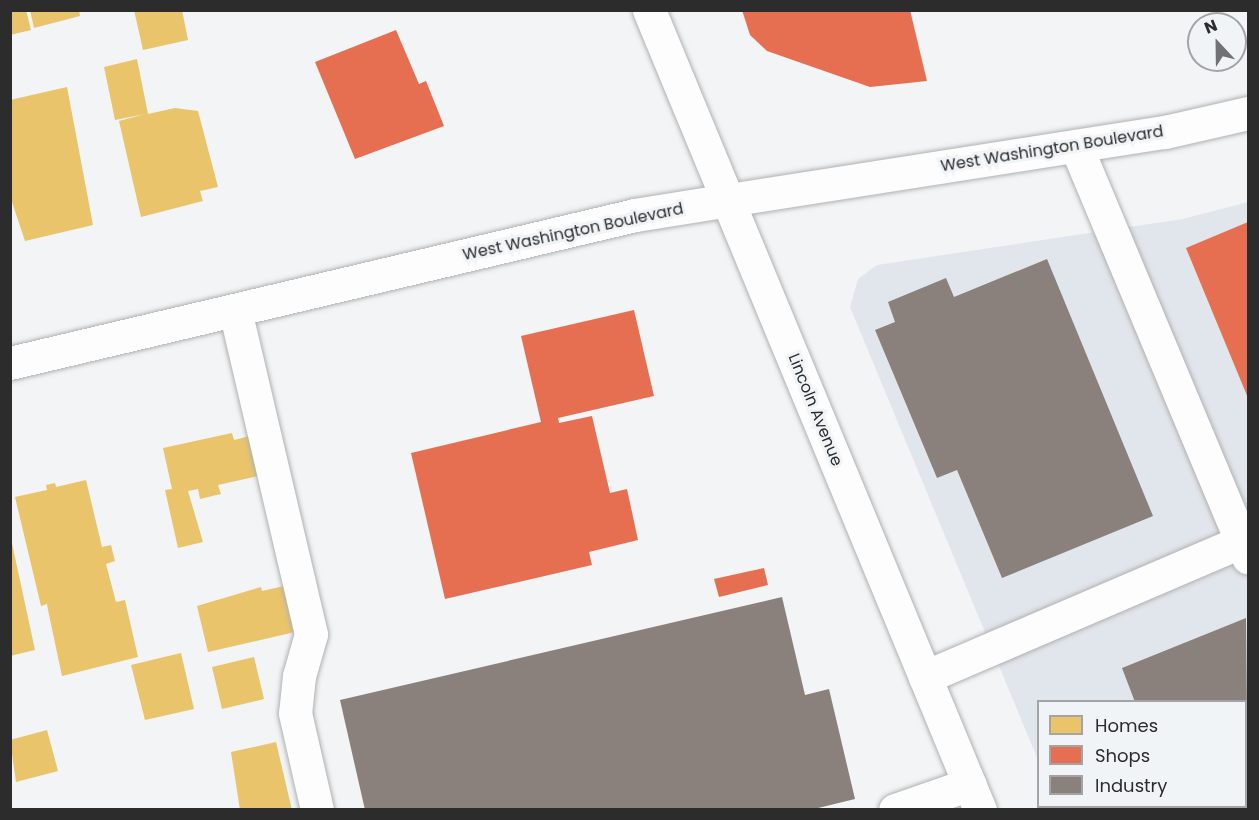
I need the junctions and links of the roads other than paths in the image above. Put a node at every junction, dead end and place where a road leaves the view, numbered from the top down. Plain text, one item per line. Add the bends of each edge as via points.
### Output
1 (649, 10) edge
2 (1248, 113) edge
3 (1076, 146) junction
4 (729, 200) junction
5 (236, 310) junction
6 (10, 363) edge
7 (1243, 533) edge
8 (925, 677) junction
9 (975, 797) edge
10 (317, 810) edge
11 (896, 810) edge

1 - 4 main road, Lincoln Avenue
2 - 3 main road, West Washington Boulevard
3 - 4 main road, West Washington Boulevard
3 - 7 main road
4 - 5 main road, West Washington Boulevard via 635,215
4 - 8 main road, Lincoln Avenue
5 - 6 main road, West Washington Boulevard
5 - 10 main road via 312,634 299,676 296,713
7 - 8 main road
8 - 9 main road, Lincoln Avenue
9 - 11 main road

